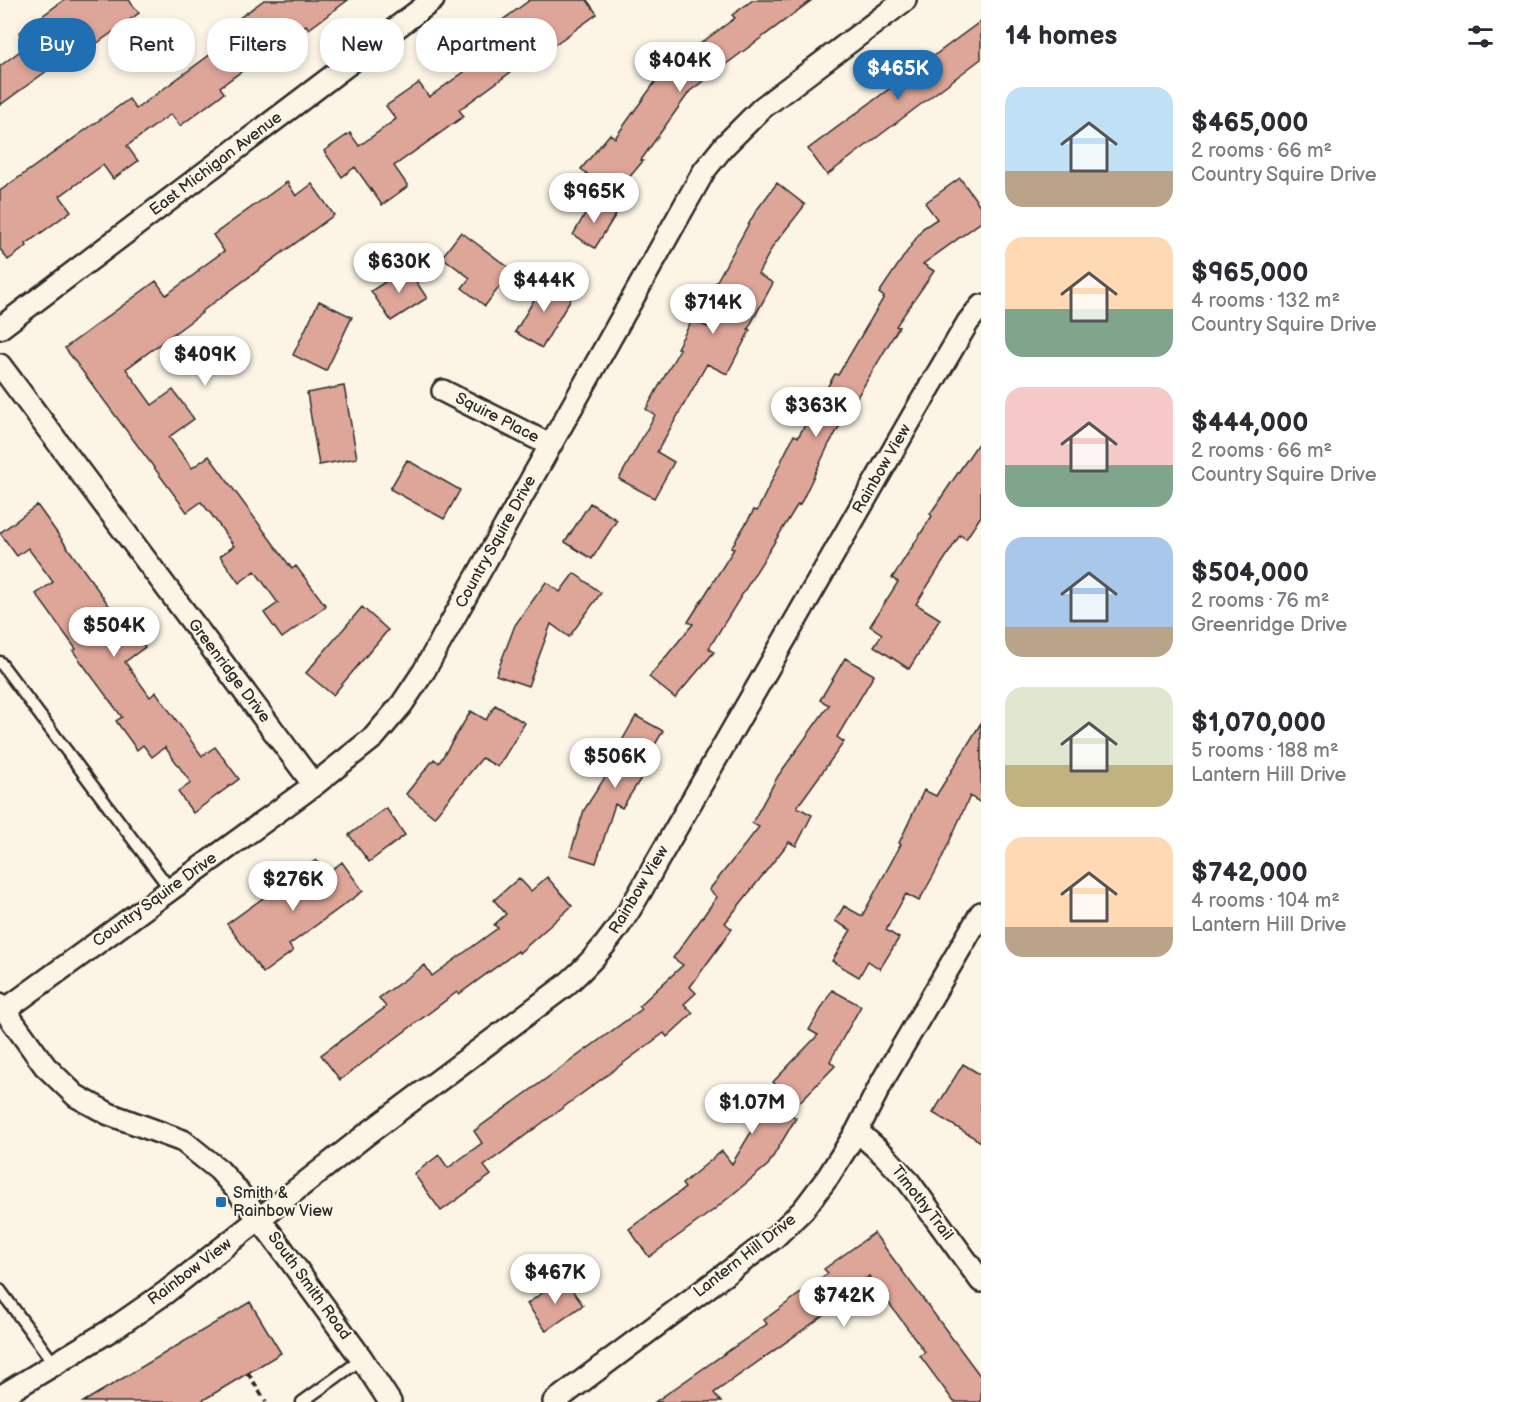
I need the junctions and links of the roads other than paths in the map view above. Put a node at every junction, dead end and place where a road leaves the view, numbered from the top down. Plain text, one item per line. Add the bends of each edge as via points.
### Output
1 (433, 0) edge
2 (905, 0) edge
3 (981, 306) edge
4 (0, 328) edge
5 (0, 365) edge
6 (443, 391) dead end
7 (550, 445) junction
8 (0, 662) edge
9 (314, 785) junction
10 (170, 889) junction
11 (981, 913) edge
12 (2, 1007) edge
13 (857, 1131) junction
14 (259, 1218) junction
15 (981, 1281) edge
16 (0, 1290) edge
17 (362, 1359) junction
18 (55, 1365) junction
19 (0, 1397) edge
20 (302, 1402) edge
21 (390, 1402) edge
22 (554, 1402) edge

1 - 4 street, East Michigan Avenue
2 - 7 street, Country Squire Drive via 762,108 704,171
3 - 14 street, Rainbow View via 918,406 632,909 612,937 566,985
5 - 9 street, Greenridge Drive
6 - 7 street, Squire Place
7 - 9 street, Country Squire Drive via 402,704 374,737
8 - 10 lane
9 - 10 street, Country Squire Drive
10 - 12 street, Country Squire Drive
11 - 13 street, Lantern Hill Drive
12 - 14 street, South Smith Road via 45,1066 76,1096 109,1114 183,1141 219,1170
13 - 15 street, Timothy Trail via 909,1182
13 - 22 street, Lantern Hill Drive via 803,1210 775,1237
14 - 17 street, South Smith Road
14 - 18 street, Rainbow View via 165,1293
16 - 18 lane
17 - 20 lane
17 - 21 street, South Smith Road
18 - 19 street, Rainbow View

